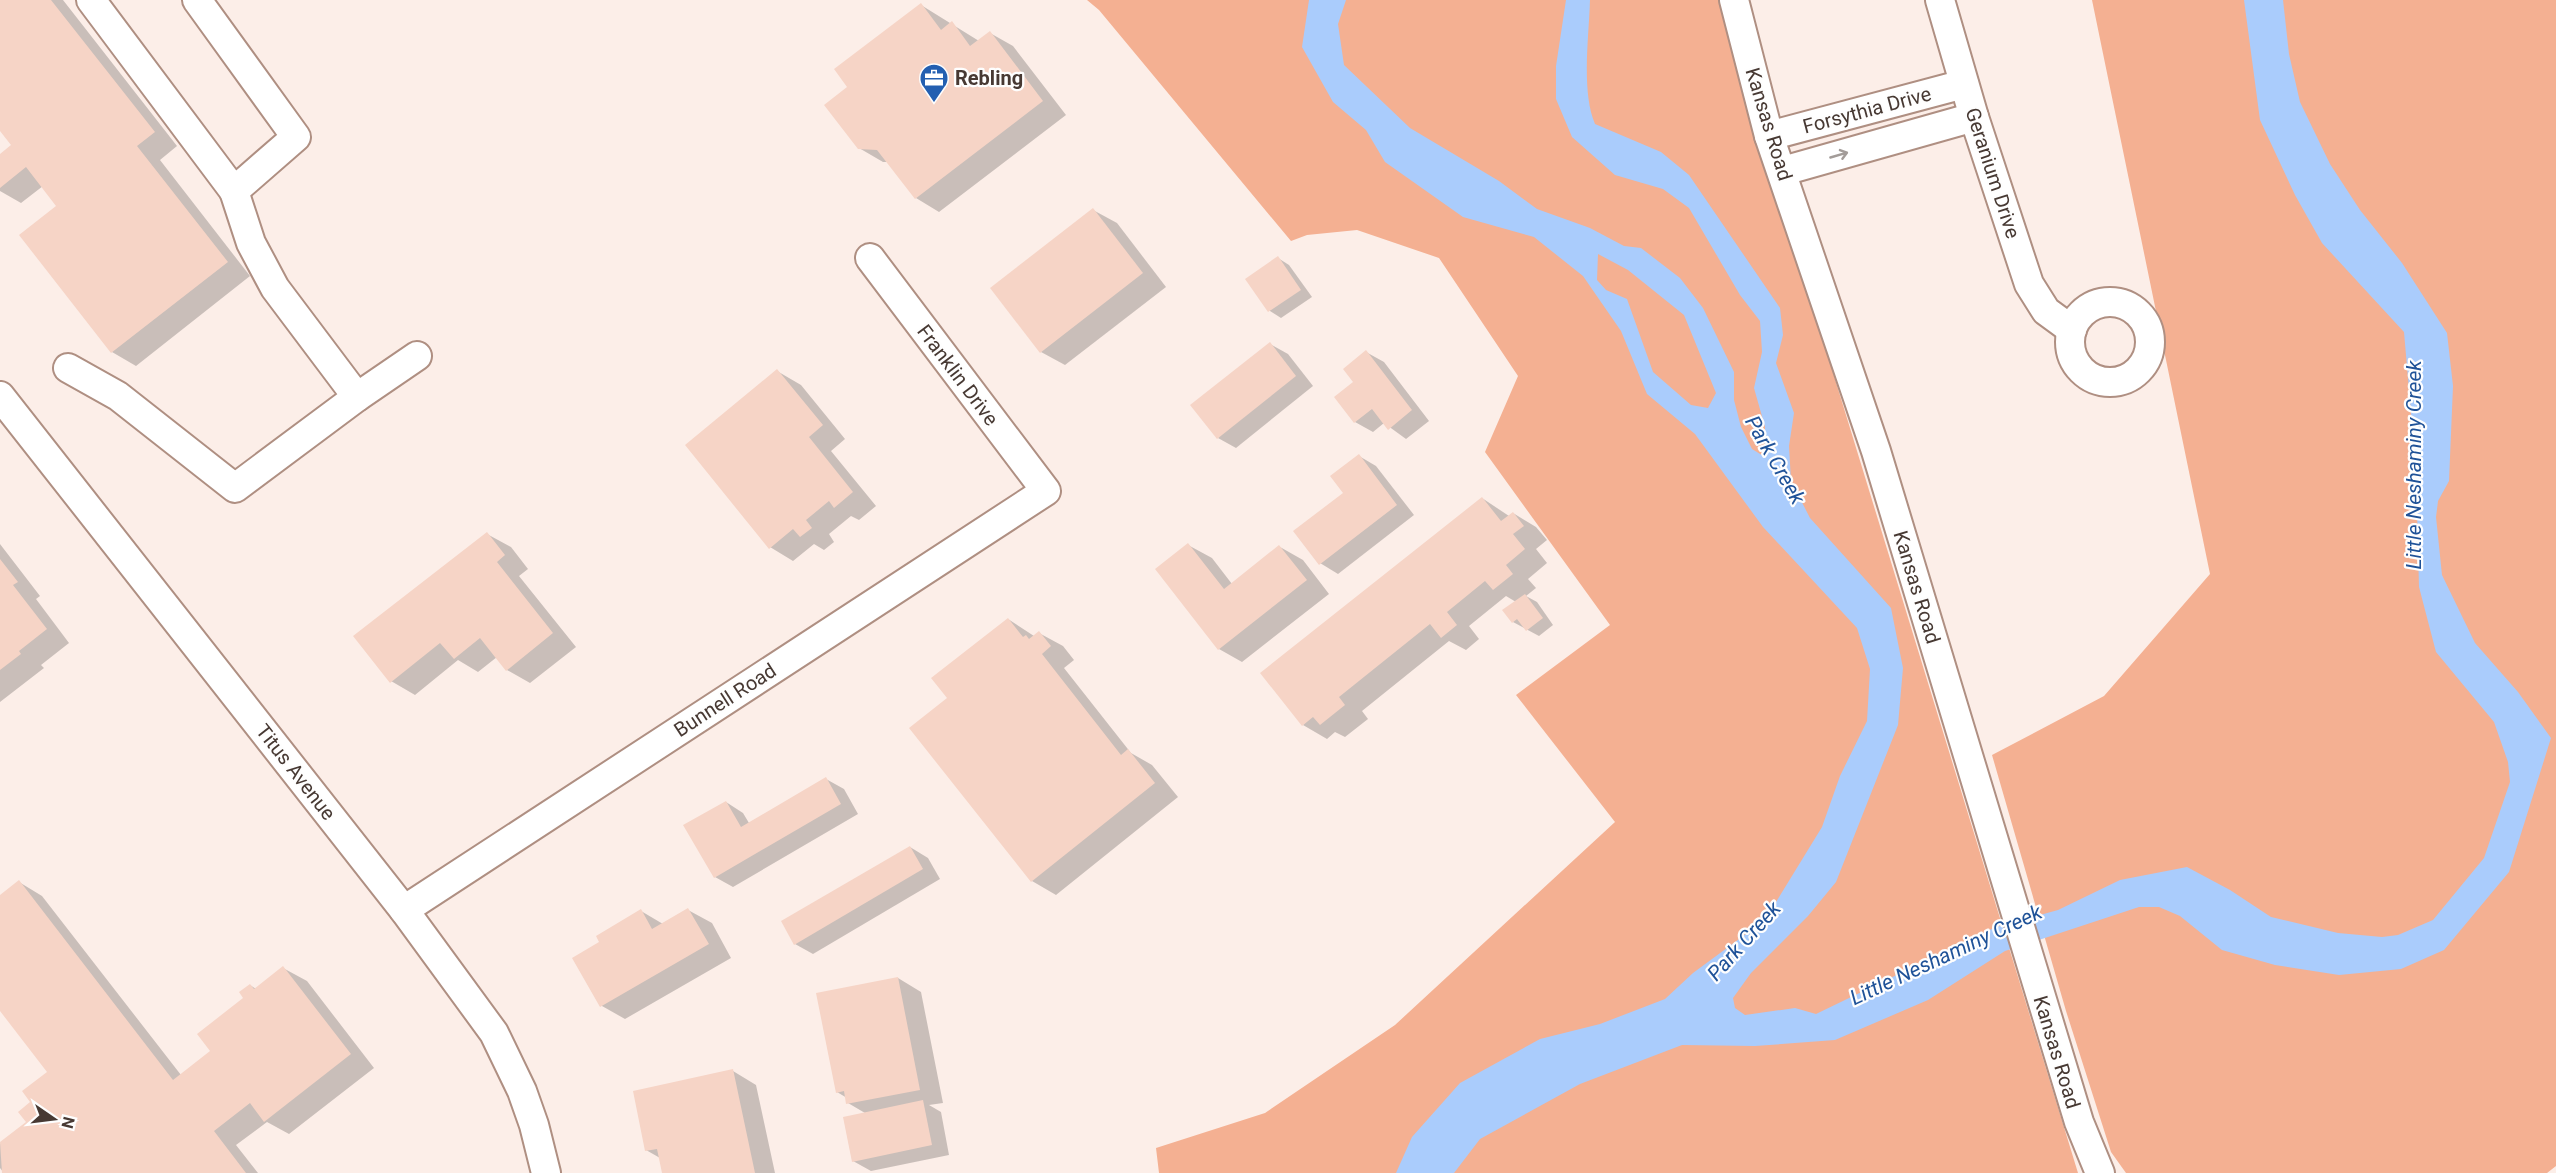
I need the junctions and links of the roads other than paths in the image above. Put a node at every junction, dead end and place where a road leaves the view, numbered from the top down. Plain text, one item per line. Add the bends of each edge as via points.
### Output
1 (91, 0) edge
2 (197, 0) edge
3 (1734, 0) edge
4 (1940, 0) edge
5 (1964, 84) junction
6 (1974, 117) junction
7 (1769, 136) junction
8 (1783, 171) junction
9 (234, 191) junction
10 (870, 258) dead end
11 (2072, 330) dead end
12 (417, 356) dead end
13 (68, 368) dead end
14 (0, 396) edge
15 (357, 397) junction
16 (1046, 491) joint
17 (404, 910) junction
18 (546, 1173) edge
19 (2100, 1173) edge

1 - 9 street
2 - 9 street via 296,137
3 - 7 street, Kansas Road
4 - 5 street, Geranium Drive
5 - 6 street, Geranium Drive
5 - 7 street, Forsythia Drive
8 -> 6 street, Forsythia Drive
6 - 11 street, Geranium Drive via 2029,284 2046,311
7 - 8 street, Kansas Road
8 - 19 street, Kansas Road via 1876,451 2079,1122
9 - 15 street via 251,243 275,288
10 - 16 street, Franklin Drive
12 - 15 street
13 - 15 street via 118,396 235,488
14 - 17 street, Titus Avenue
16 - 17 street, Bunnell Road
17 - 18 street, Titus Avenue via 499,1042 534,1125

